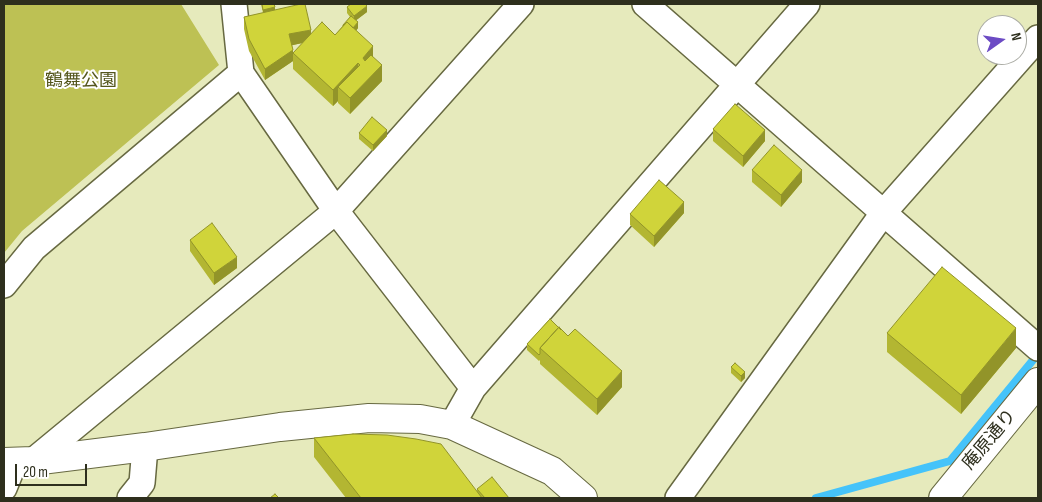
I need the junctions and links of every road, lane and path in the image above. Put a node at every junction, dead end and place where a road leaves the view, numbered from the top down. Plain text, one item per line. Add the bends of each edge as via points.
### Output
1 (234, 4) edge
2 (521, 4) edge
3 (645, 4) edge
4 (807, 4) edge
5 (1038, 38) edge
6 (241, 73) junction
7 (737, 84) junction
8 (336, 211) junction
9 (884, 212) junction
10 (4, 285) edge
11 (1038, 348) edge
12 (1038, 382) edge
13 (472, 388) junction
14 (452, 425) junction
15 (145, 447) junction
16 (17, 462) edge
17 (4, 488) edge
18 (130, 498) edge
19 (583, 498) edge
20 (678, 498) edge
21 (942, 498) edge

1 - 6 street
2 - 8 street
3 - 7 street
4 - 7 street
5 - 9 street
6 - 8 street
6 - 10 street via 34,248
7 - 9 street
7 - 13 street
8 - 13 street
8 - 16 street
9 - 11 street
9 - 20 street
12 - 21 street, 庵原通り
13 - 14 street
14 - 15 street via 420,419 369,418 280,427
14 - 19 street via 552,472
15 - 16 street
15 - 18 street via 142,483
16 - 17 street

